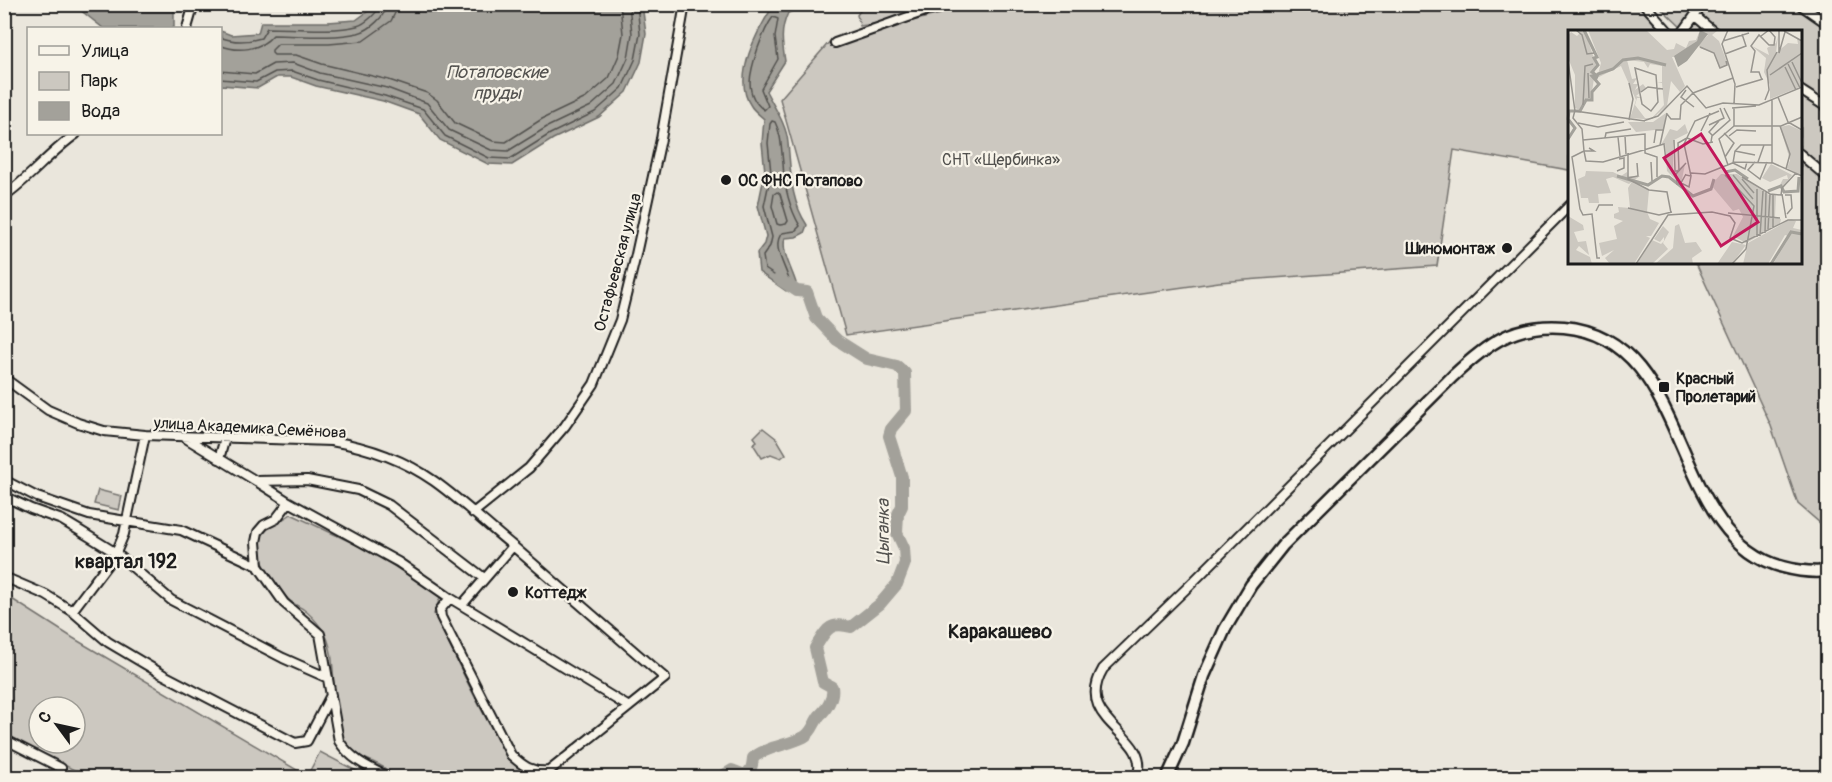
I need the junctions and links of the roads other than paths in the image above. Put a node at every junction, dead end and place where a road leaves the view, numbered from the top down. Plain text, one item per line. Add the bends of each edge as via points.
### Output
1 (194, 4) edge
2 (685, 4) edge
3 (945, 4) edge
4 (1644, 4) edge
5 (1702, 4) edge
6 (1799, 4) edge
7 (1695, 16) junction
8 (1827, 24) edge
9 (187, 27) edge
10 (1667, 30) edge
11 (1684, 30) edge
12 (1712, 30) edge
13 (835, 43) dead end
14 (1802, 91) edge
15 (1827, 108) edge
16 (74, 135) edge
17 (1802, 156) edge
18 (1827, 178) edge
19 (4, 196) edge
20 (1568, 206) edge
21 (4, 378) edge
22 (145, 435) junction
23 (183, 436) junction
24 (225, 438) junction
25 (219, 459) junction
26 (4, 480) edge
27 (256, 481) junction
28 (4, 496) edge
29 (289, 502) junction
30 (473, 513) junction
31 (127, 522) junction
32 (513, 546) junction
33 (116, 553) junction
34 (258, 566) junction
35 (1827, 571) edge
36 (4, 577) edge
37 (484, 578) junction
38 (450, 598) junction
39 (462, 605) junction
40 (72, 611) junction
41 (328, 678) junction
42 (330, 695) junction
43 (629, 707) junction
44 (4, 739) edge
45 (62, 768) dead end
46 (550, 774) edge
47 (390, 777) edge
48 (1137, 777) edge
49 (1167, 777) edge

1 - 9 street
2 - 30 street, Остафьевская улица via 635,259 620,320 594,384 529,468
3 - 13 street
4 - 10 street
5 - 7 street
6 - 8 street
7 - 11 street
7 - 12 street
14 - 15 street
16 - 19 street
17 - 18 street
20 - 48 street via 1103,669 1094,697 1106,719 1135,748 1140,767
21 - 22 street, улица Академика Семёнова via 48,410 78,423 104,431
22 - 23 street, улица Академика Семёнова
22 - 31 street
23 - 24 street, улица Академика Семёнова
23 - 25 street
24 - 25 street
24 - 30 street, улица Академика Семёнова via 331,441 357,446 397,460 434,481
25 - 27 street
26 - 31 street via 66,508
27 - 29 street
27 - 37 street via 307,480 358,490 389,505
28 - 33 street via 62,520
29 - 34 street via 276,519 258,532
29 - 38 street via 398,562
30 - 32 street, улица Академика Семёнова
31 - 33 street
31 - 34 street via 181,530
32 - 37 street
32 - 43 street, улица Академика Семёнова via 665,678
33 - 40 street
33 - 41 street via 171,600
34 - 41 street via 284,603 320,634
35 - 49 main road via 1798,571 1772,564 1750,553 1733,537 1711,506 1658,396 1643,371 1624,352 1602,338 1574,328 1522,329 1499,339 1453,376 1283,545 1251,585 1212,657
36 - 40 street
37 - 39 street
38 - 39 street
38 - 46 street via 440,610 441,617 512,754 531,770
39 - 43 street
40 - 42 street via 108,642 162,674 295,742 307,741
41 - 42 street
42 - 47 street via 339,741 346,752
43 - 46 street
44 - 45 street

